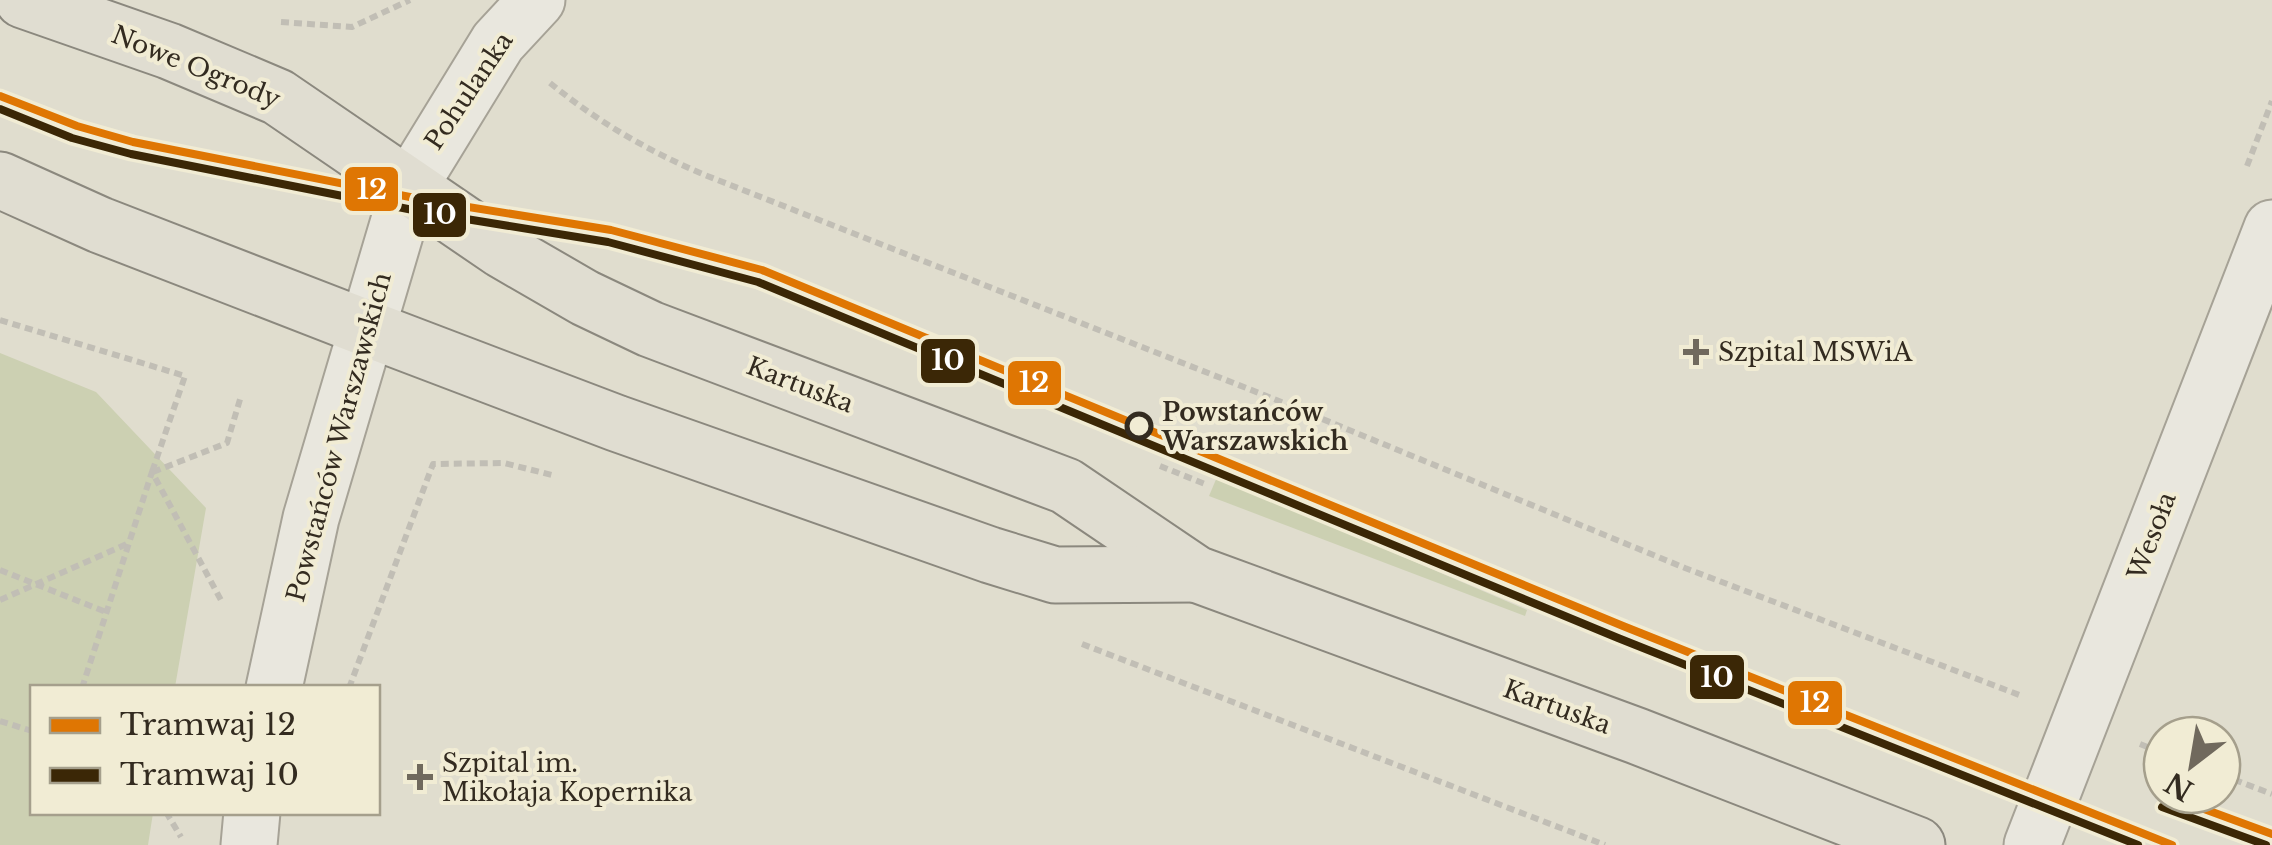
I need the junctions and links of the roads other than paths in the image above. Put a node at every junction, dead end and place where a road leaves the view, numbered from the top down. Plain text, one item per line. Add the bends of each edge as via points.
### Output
1 (23, 0) edge
2 (537, 0) edge
3 (0, 180) edge
4 (410, 187) junction
5 (2272, 228) edge
6 (366, 328) junction
7 (1196, 574) junction
8 (275, 685) edge
9 (252, 815) edge
10 (249, 845) edge
11 (1916, 845) edge
12 (2032, 845) edge

1 - 4 main road, Nowe Ogrody via 278,97
2 - 4 street, Pohulanka via 498,42
3 - 6 main road
4 - 6 street, Powstańców Warszawskich
4 - 7 main road, Kartuska via 585,298 650,329 1066,486
5 - 12 street, Wesoła
6 - 7 main road, Kartuska via 635,430 1055,575
6 - 8 street, Powstańców Warszawskich via 311,518
7 - 11 main road, Kartuska
9 - 10 street

